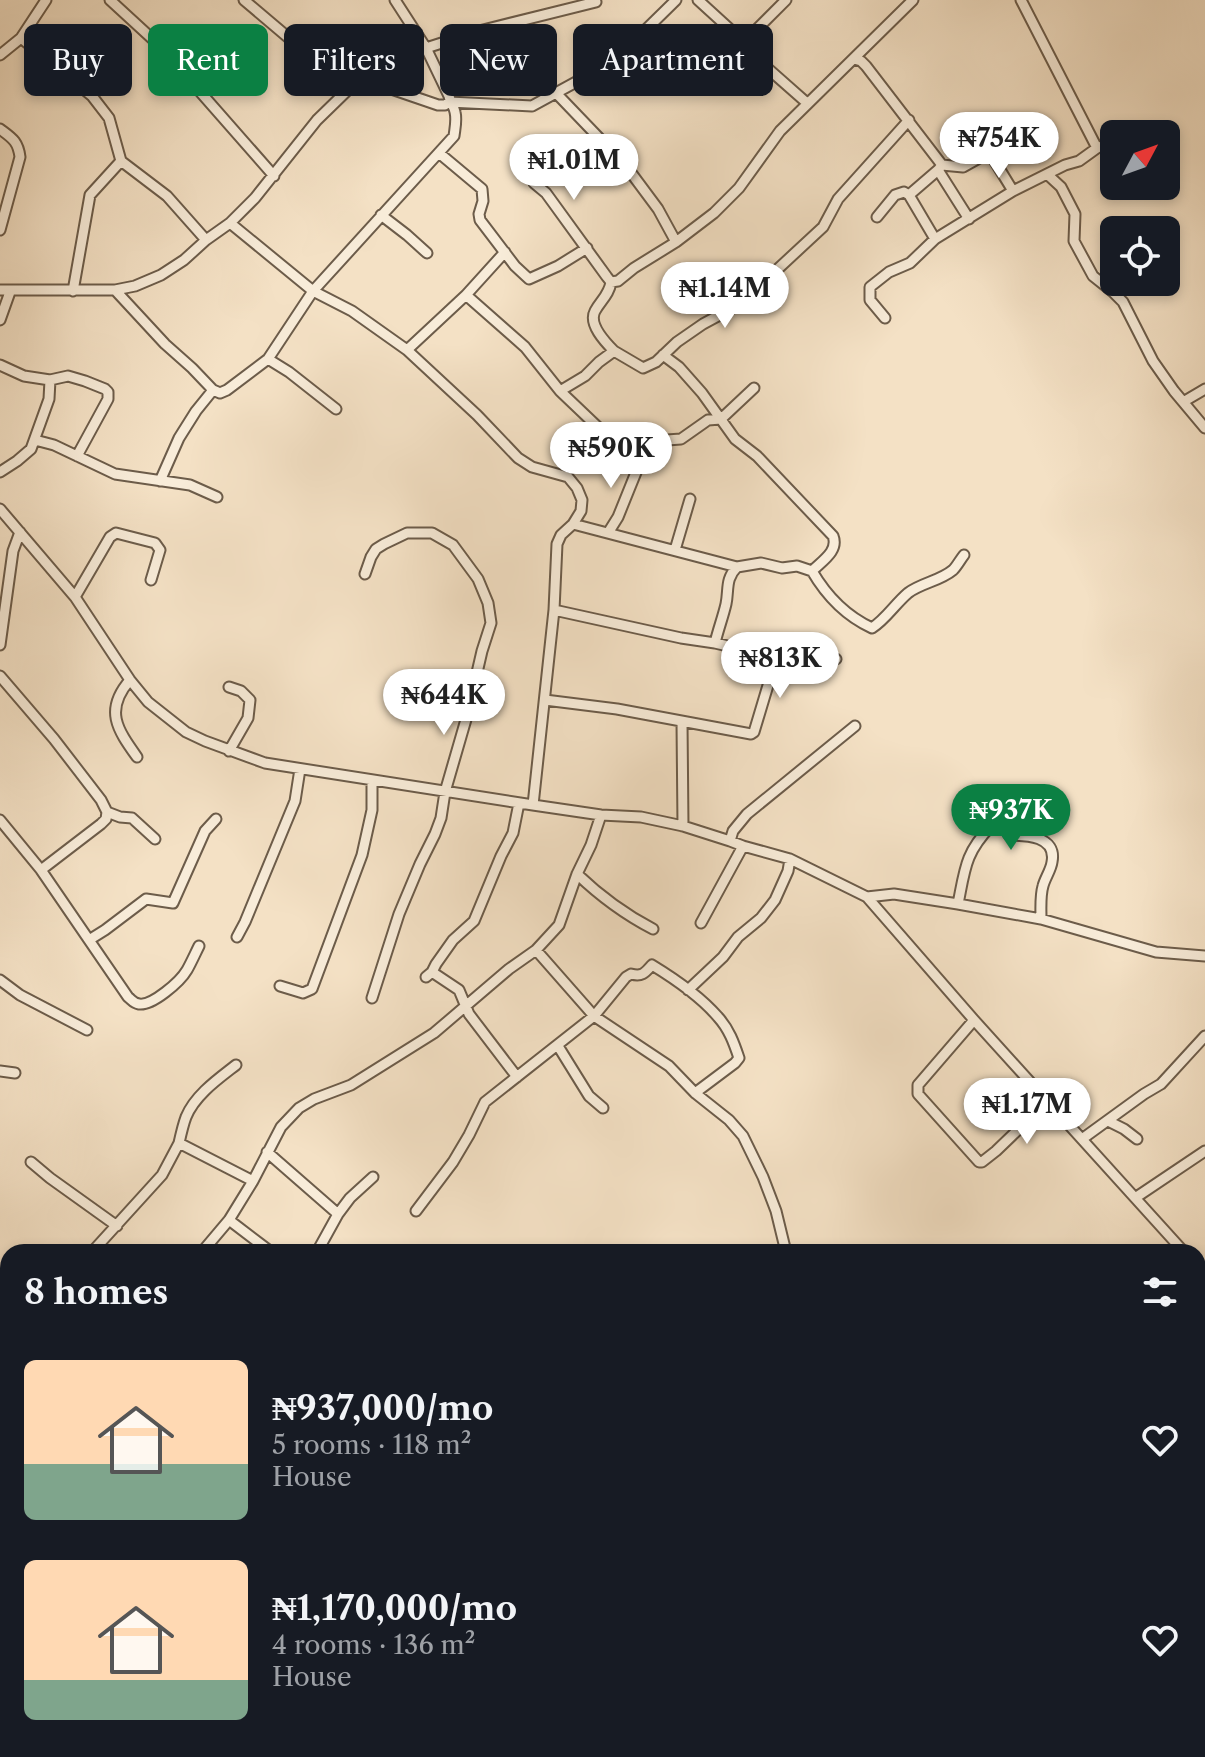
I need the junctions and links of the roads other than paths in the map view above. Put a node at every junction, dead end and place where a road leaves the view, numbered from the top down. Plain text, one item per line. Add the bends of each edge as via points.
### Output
1 (46, 0) edge
2 (110, 0) edge
3 (244, 0) edge
4 (262, 0) edge
5 (395, 0) edge
6 (676, 0) edge
7 (698, 0) edge
8 (786, 0) edge
9 (913, 0) edge
10 (1021, 0) edge
11 (596, 2) edge
12 (258, 10) junction
13 (724, 24) edge
14 (762, 24) edge
15 (284, 33) edge
16 (21, 38) junction
17 (426, 48) junction
18 (0, 55) edge
19 (854, 59) junction
20 (773, 73) edge
21 (557, 92) edge
22 (557, 94) edge
23 (342, 96) edge
24 (412, 96) edge
25 (550, 96) edge
26 (449, 102) junction
27 (807, 103) junction
28 (909, 120) junction
29 (0, 129) edge
30 (1100, 147) edge
31 (1097, 148) junction
32 (439, 153) junction
33 (121, 161) junction
34 (940, 168) junction
35 (1048, 175) junction
36 (274, 176) junction
37 (534, 183) dead end
38 (1013, 191) junction
39 (909, 195) junction
40 (381, 215) junction
41 (877, 217) dead end
42 (969, 219) junction
43 (230, 223) junction
44 (0, 230) edge
45 (935, 239) junction
46 (206, 240) junction
47 (676, 242) junction
48 (587, 248) junction
49 (505, 252) junction
50 (427, 253) dead end
51 (611, 282) junction
52 (115, 290) junction
53 (5, 291) edge
54 (73, 291) junction
55 (313, 291) junction
56 (466, 295) junction
57 (885, 318) dead end
58 (0, 320) edge
59 (407, 350) junction
60 (614, 351) junction
61 (663, 355) junction
62 (268, 359) junction
63 (0, 365) edge
64 (50, 380) junction
65 (754, 388) dead end
66 (1205, 389) edge
67 (213, 390) junction
68 (560, 391) junction
69 (1183, 402) junction
70 (336, 409) dead end
71 (721, 419) junction
72 (1205, 428) edge
73 (35, 440) junction
74 (640, 453) junction
75 (77, 456) junction
76 (0, 472) edge
77 (160, 481) junction
78 (217, 497) dead end
79 (690, 499) dead end
80 (0, 509) edge
81 (573, 524) junction
82 (20, 532) junction
83 (608, 533) junction
84 (675, 550) junction
85 (964, 555) dead end
86 (737, 567) junction
87 (812, 571) junction
88 (365, 574) dead end
89 (151, 580) dead end
90 (75, 597) junction
91 (554, 610) junction
92 (715, 643) junction
93 (0, 645) edge
94 (778, 652) junction
95 (836, 659) dead end
96 (0, 676) edge
97 (130, 680) junction
98 (229, 687) dead end
99 (545, 700) junction
100 (682, 722) junction
101 (855, 726) dead end
102 (229, 751) junction
103 (137, 757) dead end
104 (300, 769) junction
105 (372, 780) junction
106 (445, 792) junction
107 (519, 803) junction
108 (533, 805) junction
109 (107, 812) junction
110 (601, 815) junction
111 (216, 819) dead end
112 (0, 820) edge
113 (683, 826) junction
114 (155, 839) dead end
115 (730, 841) junction
116 (743, 846) junction
117 (790, 859) junction
118 (41, 870) junction
119 (577, 874) junction
120 (867, 897) junction
121 (958, 904) junction
122 (1041, 919) junction
123 (701, 923) dead end
124 (653, 929) dead end
125 (237, 937) dead end
126 (89, 940) junction
127 (199, 946) dead end
128 (536, 950) junction
129 (1205, 956) edge
130 (0, 980) edge
131 (280, 986) dead end
132 (688, 990) junction
133 (372, 998) dead end
134 (465, 1004) junction
135 (594, 1016) junction
136 (974, 1020) junction
137 (87, 1030) dead end
138 (1205, 1036) edge
139 (558, 1046) junction
140 (236, 1065) dead end
141 (0, 1071) edge
142 (15, 1073) dead end
143 (517, 1077) junction
144 (695, 1093) junction
145 (1047, 1102) junction
146 (603, 1108) dead end
147 (1108, 1121) junction
148 (1082, 1139) junction
149 (1137, 1139) dead end
150 (179, 1143) junction
151 (1205, 1151) edge
152 (267, 1152) junction
153 (31, 1162) dead end
154 (373, 1177) dead end
155 (253, 1181) junction
156 (1135, 1198) junction
157 (416, 1211) dead end
158 (338, 1214) junction
159 (229, 1220) junction
160 (117, 1226) junction
161 (100, 1244) edge
162 (209, 1244) edge
163 (260, 1244) edge
164 (321, 1244) edge
165 (784, 1244) edge
166 (1177, 1244) edge

1 - 16 street
2 - 36 street via 159,45
3 - 12 street
4 - 12 street
5 - 17 street
6 - 21 street via 621,54
7 - 13 street
8 - 14 street
9 - 19 street
10 - 31 street
11 - 17 street
12 - 15 street
16 - 18 street
16 - 33 street via 92,96 109,118
17 - 26 street
19 - 27 street
19 - 28 street via 866,66
20 - 27 street
22 - 47 street via 626,166
23 - 36 street
24 - 26 street via 438,105
25 - 26 street via 532,106
26 - 32 street via 455,110 454,136
27 - 47 street via 739,188
28 - 34 street
28 - 61 street via 838,199 823,227 740,304
29 - 44 street via 18,147 20,157
30 - 31 street
31 - 35 street
32 - 40 street
32 - 49 street via 482,189 480,220
33 - 46 street via 167,196
33 - 54 street via 90,195
34 - 38 street via 963,167 988,153
34 - 39 street
34 - 42 street
35 - 38 street
35 - 69 street via 1075,214 1074,241 1093,276 1123,302 1153,361
36 - 43 street
37 - 48 street
38 - 42 street
39 - 41 street via 895,195
39 - 45 street
40 - 50 street
40 - 55 street
42 - 45 street
43 - 46 street
43 - 55 street
45 - 57 street via 910,263 870,287 870,300
46 - 52 street via 161,275
47 - 51 street
48 - 49 street via 529,279
48 - 51 street
49 - 56 street
51 - 60 street via 593,320
52 - 54 street
52 - 67 street
53 - 54 street
53 - 58 street
55 - 59 street
55 - 62 street
56 - 59 street
56 - 68 street via 525,347
59 - 81 street via 518,458 568,477 582,500
60 - 61 street via 643,368
60 - 68 street
61 - 71 street
62 - 67 street via 227,390
62 - 70 street
63 - 64 street
64 - 73 street
64 - 75 street via 68,376 108,392
65 - 71 street
66 - 69 street
67 - 77 street via 179,438
68 - 74 street via 603,432 624,439
69 - 72 street
71 - 74 street via 708,420 681,439
71 - 87 street via 833,536 834,549
73 - 75 street
73 - 76 street
74 - 83 street
75 - 77 street via 115,474
77 - 78 street via 190,485
79 - 84 street
80 - 82 street
81 - 83 street
81 - 91 street via 557,544
82 - 90 street
82 - 93 street
83 - 84 street
84 - 86 street
85 - 87 street via 954,569 919,585 872,628 836,603
86 - 87 street via 761,563
86 - 92 street via 727,584
88 - 106 street via 376,549 384,544 407,533 432,533 462,556 488,603 491,623
89 - 90 street via 160,550 155,543 116,533
90 - 97 street
91 - 92 street
91 - 99 street
92 - 94 street
94 - 95 street
94 - 100 street via 753,733
96 - 109 street
97 - 102 street via 186,732
97 - 103 street via 122,688 115,716
98 - 102 street via 250,700 248,718
99 - 100 street
99 - 108 street
100 - 113 street
101 - 115 street via 747,814
102 - 104 street
104 - 105 street
104 - 125 street via 295,801
105 - 106 street
105 - 131 street via 362,855 312,989 303,993
106 - 107 street
106 - 133 street via 441,818 399,914
107 - 108 street
107 - 134 street via 513,833 474,921 429,974 459,990
108 - 110 street
109 - 114 street via 132,818
109 - 118 street via 101,824
110 - 113 street
110 - 119 street
111 - 126 street via 205,831 173,903 146,899
112 - 118 street
113 - 115 street
115 - 116 street
116 - 117 street
116 - 123 street
117 - 120 street
117 - 132 street via 775,900 761,918
118 - 126 street
119 - 124 street via 601,897
119 - 128 street via 559,925
120 - 121 street via 894,894
120 - 136 street
121 - 122 street
121 - 122 street via 976,842 991,826 1004,827 1009,835 1033,835 1051,850
122 - 129 street via 1156,952
126 - 127 street via 135,1004 162,995 181,979
128 - 134 street
128 - 135 street
130 - 137 street
132 - 135 street via 652,965 644,975 626,977
132 - 144 street via 719,1018 739,1058
134 - 143 street
134 - 152 street via 434,1033 393,1059 299,1108
135 - 139 street
135 - 144 street via 669,1066
136 - 145 street
136 - 145 street via 916,1088 948,1128 982,1162
138 - 147 street via 1161,1084
139 - 143 street
139 - 146 street via 589,1096
140 - 150 street via 194,1103
141 - 142 street
143 - 157 street via 485,1102 453,1162
144 - 165 street via 743,1136 776,1211
145 - 148 street
147 - 148 street
147 - 149 street
148 - 156 street
150 - 155 street
150 - 160 street via 162,1175
151 - 156 street
152 - 155 street
152 - 158 street
153 - 160 street
154 - 158 street
155 - 159 street
156 - 166 street
158 - 164 street
159 - 162 street
159 - 163 street
160 - 161 street

